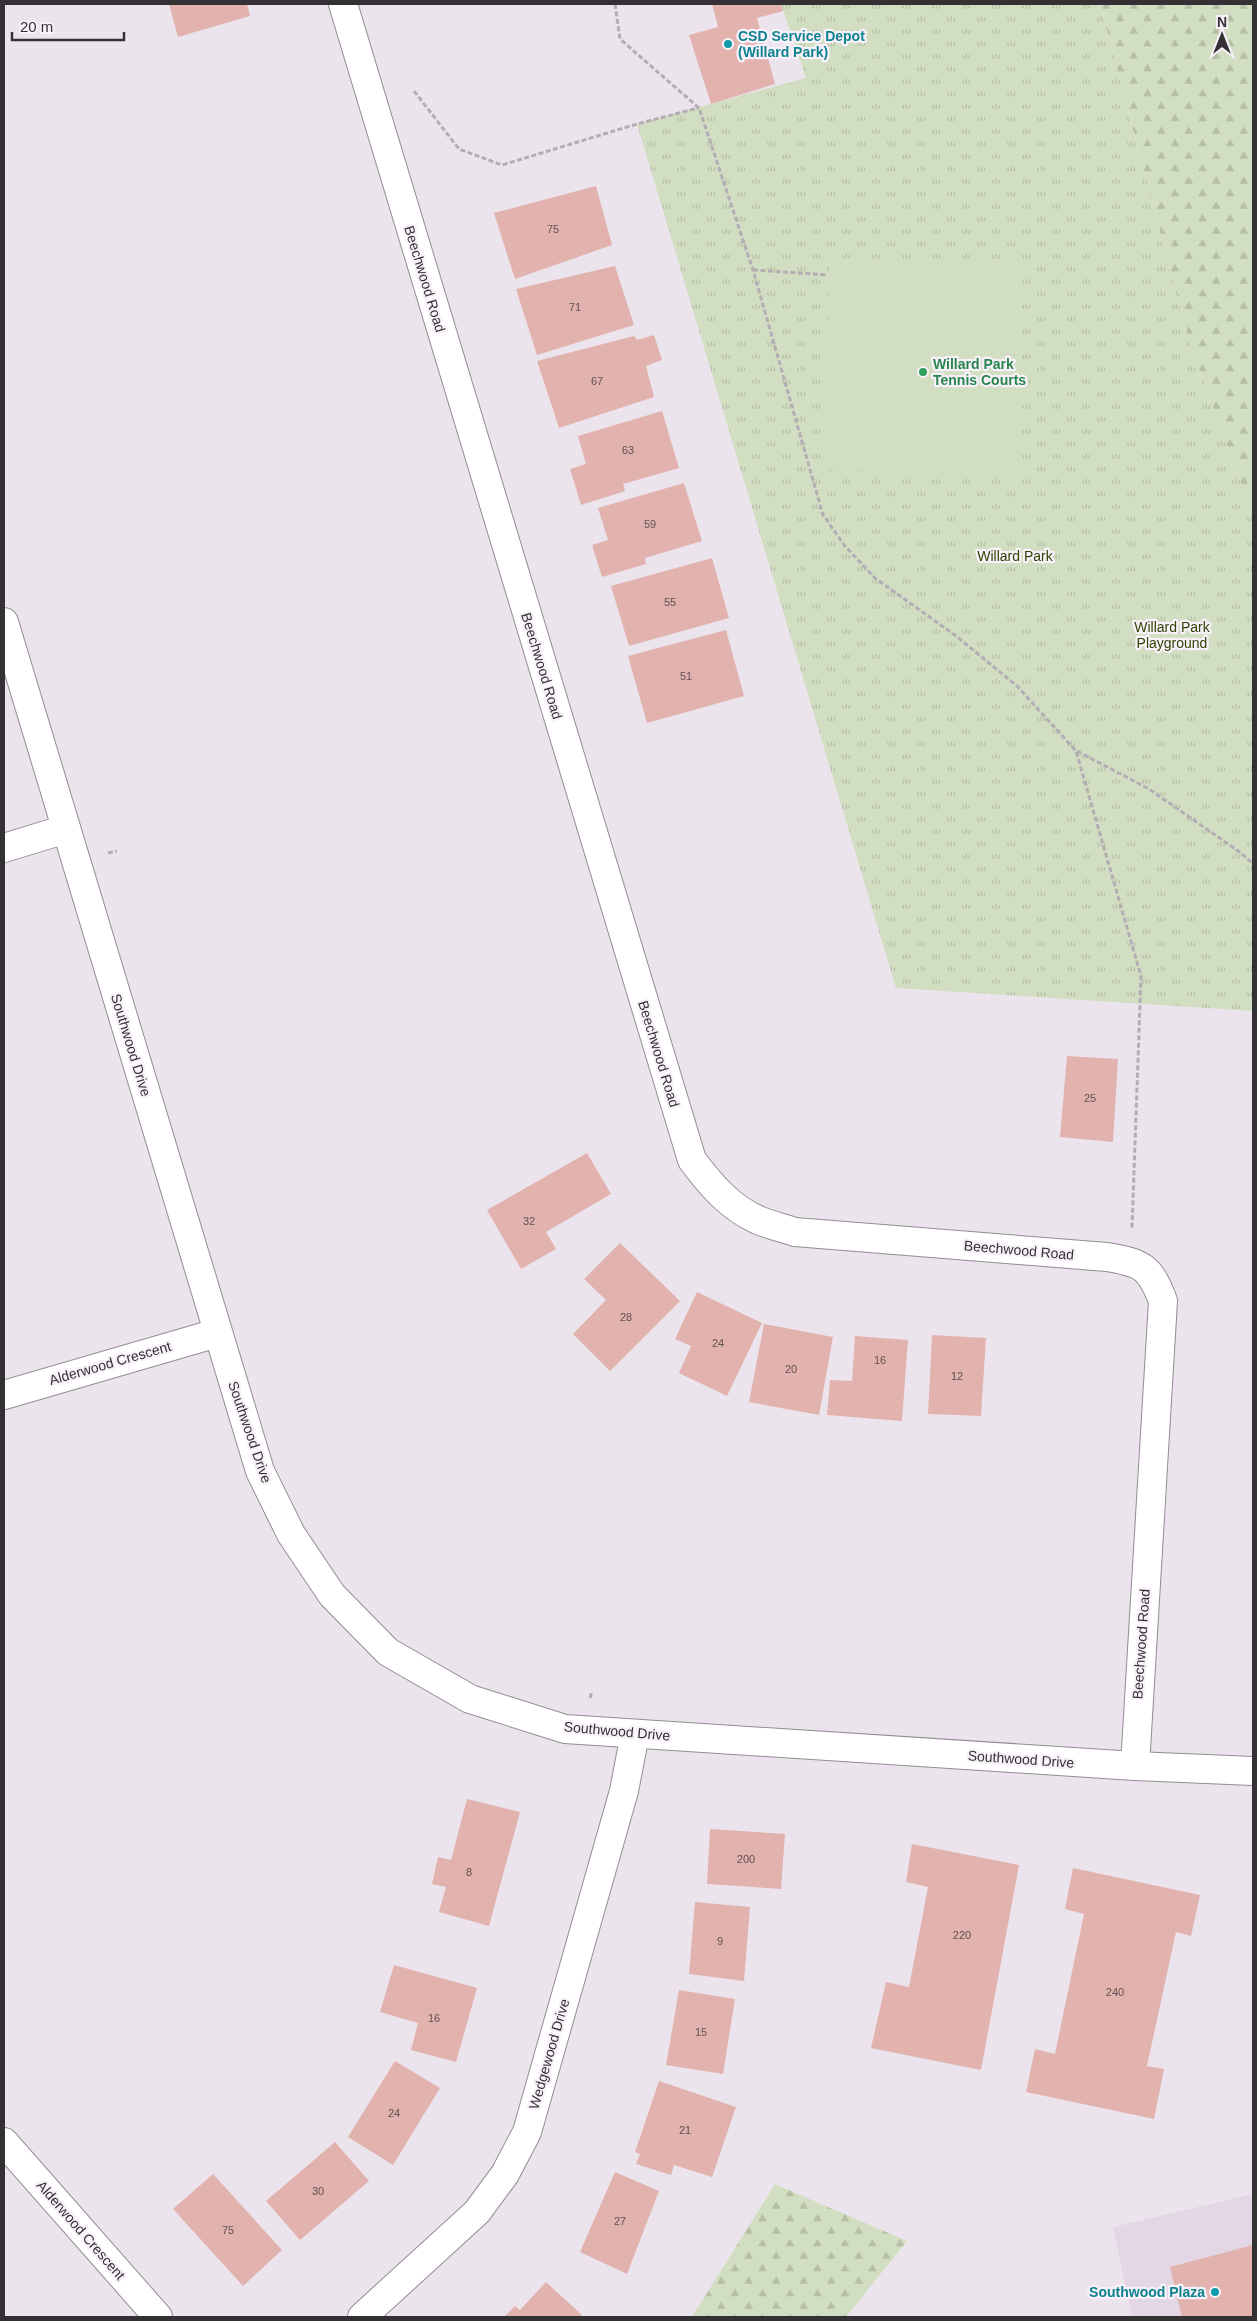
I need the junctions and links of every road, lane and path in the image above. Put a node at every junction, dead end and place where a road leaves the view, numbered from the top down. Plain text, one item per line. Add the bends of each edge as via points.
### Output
1 (343, 4) edge
2 (615, 4) edge
3 (414, 91) dead end
4 (699, 108) junction
5 (753, 270) junction
6 (828, 275) dead end
7 (4, 622) edge
8 (1076, 751) junction
9 (66, 829) junction
10 (4, 848) edge
11 (117, 851) dead end
12 (107, 853) dead end
13 (1253, 864) edge
14 (1130, 1261) junction
15 (217, 1332) junction
16 (4, 1395) edge
17 (635, 1734) junction
18 (1135, 1766) junction
19 (1253, 1771) edge
20 (4, 2142) edge
21 (158, 2317) edge
22 (362, 2317) edge

1 - 14 street, Beechwood Road via 692,1160 729,1202 758,1220 796,1232
2 - 4 path via 620,39
3 - 4 path via 459,149 502,165
4 - 5 path
5 - 6 path
5 - 8 path via 823,514 845,546 875,578 956,636 1017,686
7 - 9 street, Southwood Drive
8 - 13 path via 1149,789
8 - 14 path via 1141,976 1136,1178
9 - 10 street
9 - 15 street, Southwood Drive
11 - 12 path
14 - 18 street, Beechwood Road via 1155,1279 1163,1301
15 - 16 street, Alderwood Crescent
15 - 17 street, Southwood Drive via 260,1471 291,1534 332,1595 388,1652 470,1699 565,1729
17 - 18 street, Southwood Drive
17 - 22 street, Wedgewood Drive via 624,1791 527,2132 505,2174 477,2212
18 - 19 street, Southwood Drive
20 - 21 street, Alderwood Crescent

